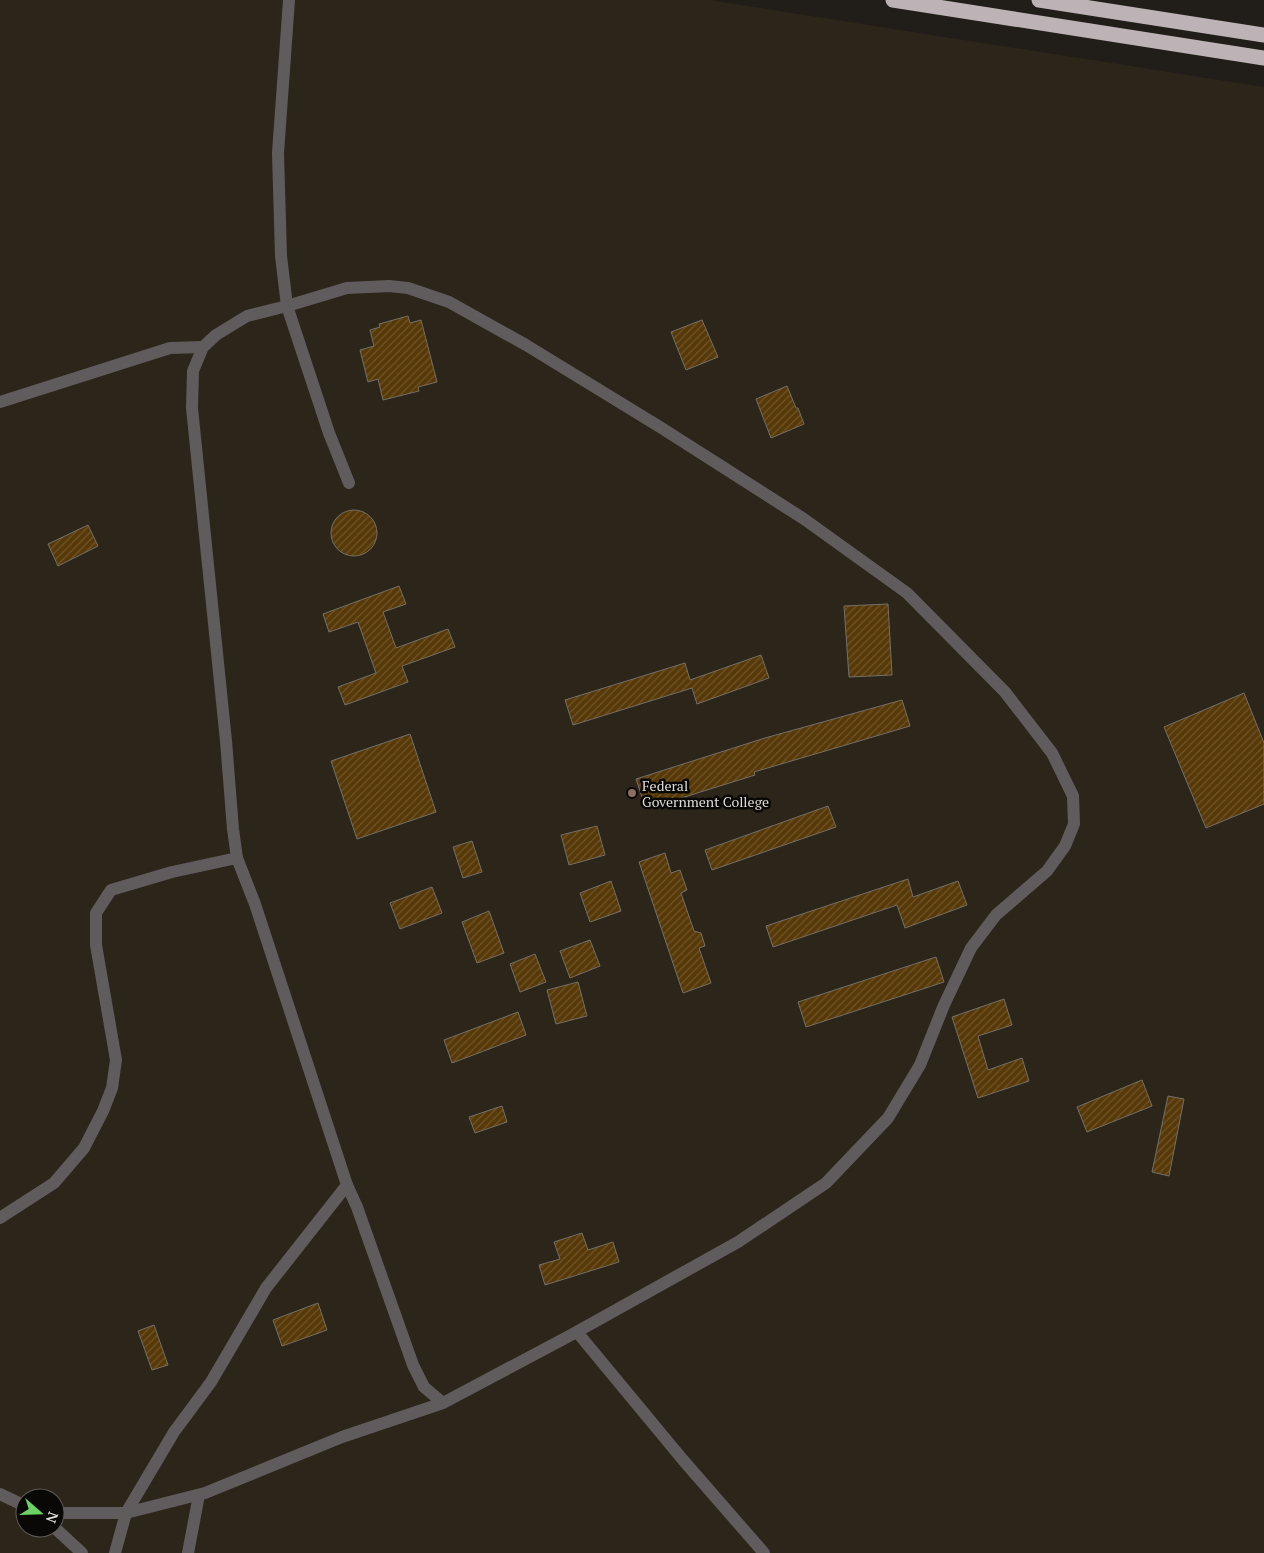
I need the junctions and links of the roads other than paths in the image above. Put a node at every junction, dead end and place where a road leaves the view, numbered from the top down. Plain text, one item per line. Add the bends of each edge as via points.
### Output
1 (289, 0) edge
2 (893, 0) edge
3 (1039, 0) edge
4 (1264, 36) edge
5 (1264, 58) edge
6 (287, 306) junction
7 (203, 347) junction
8 (0, 402) edge
9 (349, 483) dead end
10 (237, 858) junction
11 (347, 1186) junction
12 (0, 1218) edge
13 (577, 1332) junction
14 (442, 1403) junction
15 (0, 1494) edge
16 (200, 1495) junction
17 (15, 1501) edge
18 (65, 1513) edge
19 (126, 1513) junction
20 (65, 1537) edge
21 (82, 1553) edge
22 (114, 1553) edge
23 (188, 1553) edge
24 (764, 1553) edge

1 - 6 street via 278,153 281,256
2 - 5 highway
3 - 4 highway
6 - 7 street via 247,316
6 - 9 street
6 - 13 street via 346,288 408,288 449,302 660,427 804,519 907,593 1005,692 1052,753 1073,796 1074,824 1066,846 1047,871 996,915 971,948 920,1065 888,1118 826,1183 738,1242
7 - 8 street via 170,348
7 - 10 street via 194,371 192,408
10 - 11 street
10 - 12 street via 111,890 96,913 96,945 116,1060 112,1088 84,1148 54,1183
11 - 14 street via 413,1365 424,1387
11 - 19 street via 266,1288 212,1382 174,1432
13 - 14 street
13 - 24 street
14 - 16 street via 342,1438
15 - 17 street
16 - 19 street
16 - 23 street
18 - 19 street
19 - 22 street
20 - 21 street

